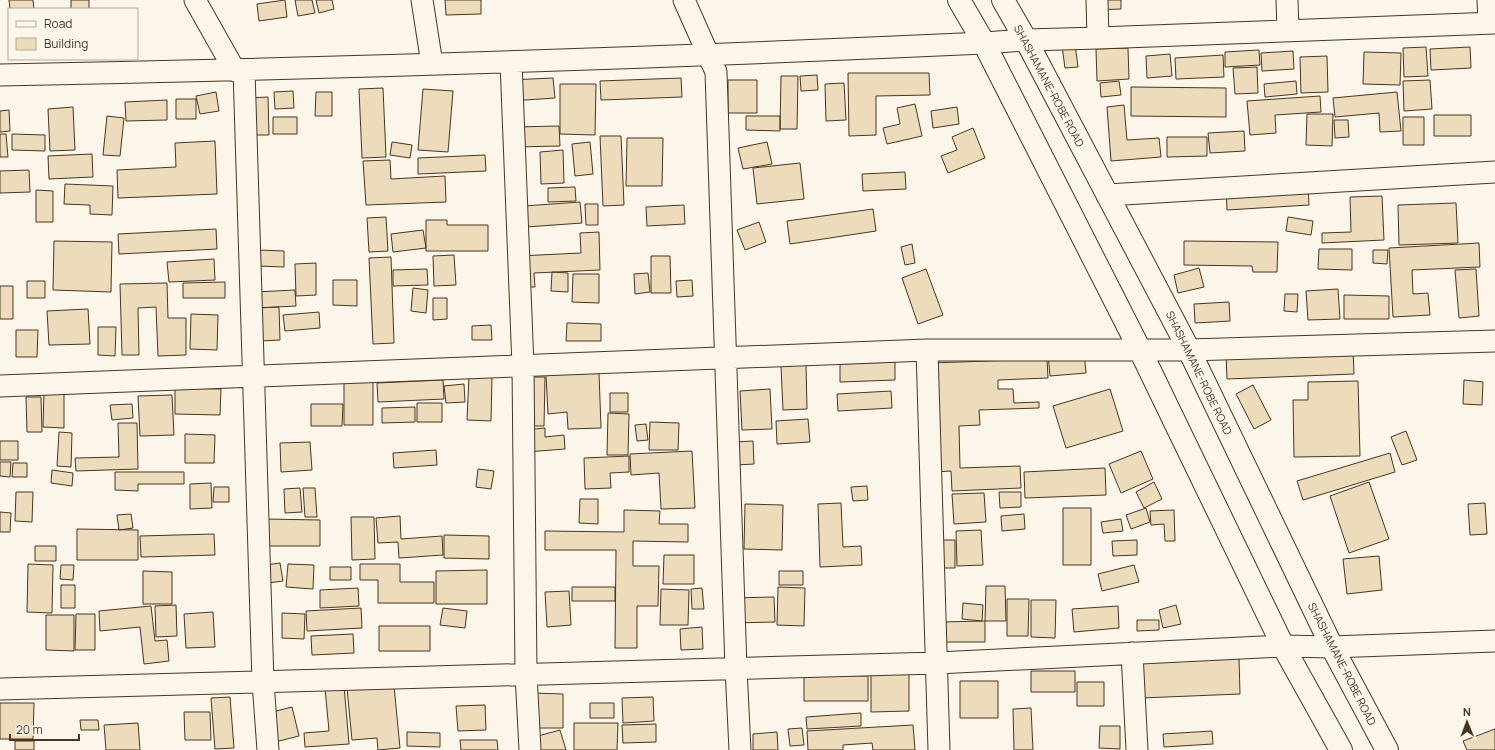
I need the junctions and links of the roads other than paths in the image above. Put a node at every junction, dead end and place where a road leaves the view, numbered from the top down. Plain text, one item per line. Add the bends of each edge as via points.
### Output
1 (195, 0) edge
2 (422, 0) edge
3 (684, 0) edge
4 (960, 0) edge
5 (1003, 0) edge
6 (1097, 0) edge
7 (1287, 0) edge
8 (1488, 0) edge
9 (1492, 23) edge
10 (1288, 30) junction
11 (1098, 38) junction
12 (1026, 40) junction
13 (984, 43) junction
14 (710, 55) junction
15 (511, 62) junction
16 (432, 64) junction
17 (240, 71) junction
18 (0, 75) edge
19 (1495, 172) edge
20 (1107, 195) junction
21 (1495, 341) edge
22 (927, 350) junction
23 (1140, 350) junction
24 (1189, 350) junction
25 (726, 358) junction
26 (523, 366) junction
27 (254, 376) junction
28 (0, 386) edge
29 (1495, 641) edge
30 (1284, 646) junction
31 (1332, 647) junction
32 (1132, 653) junction
33 (937, 663) junction
34 (736, 668) junction
35 (526, 674) junction
36 (263, 682) junction
37 (0, 689) edge
38 (268, 750) edge
39 (530, 750) edge
40 (740, 750) edge
41 (939, 750) edge
42 (1137, 750) edge
43 (1340, 750) edge
44 (1387, 750) edge

1 - 17 street
2 - 16 street
3 - 14 street
4 - 13 main road
5 - 12 main road, SHASHAMANE-ROBE ROAD
6 - 11 street
7 - 10 street
8 - 9 street
9 - 10 street
10 - 11 street
11 - 12 street
12 - 13 street
12 - 20 main road, SHASHAMANE-ROBE ROAD
13 - 14 street
13 - 23 main road
14 - 15 street
14 - 25 street via 716,72
15 - 16 street
15 - 26 street
16 - 17 street
17 - 18 street
17 - 27 street
19 - 20 street
20 - 24 main road, SHASHAMANE-ROBE ROAD
21 - 24 street
22 - 23 street
22 - 25 street
22 - 33 street
23 - 24 street
23 - 30 main road
24 - 31 main road, SHASHAMANE-ROBE ROAD
25 - 26 street
25 - 34 street
26 - 27 street
26 - 35 street
27 - 28 street
27 - 36 street
29 - 31 street
30 - 31 street
30 - 32 street
30 - 43 main road
31 - 44 main road, SHASHAMANE-ROBE ROAD
32 - 33 street
32 - 42 street
33 - 34 street
33 - 41 street
34 - 35 street
34 - 40 street
35 - 36 street
35 - 39 street
36 - 37 street
36 - 38 street

